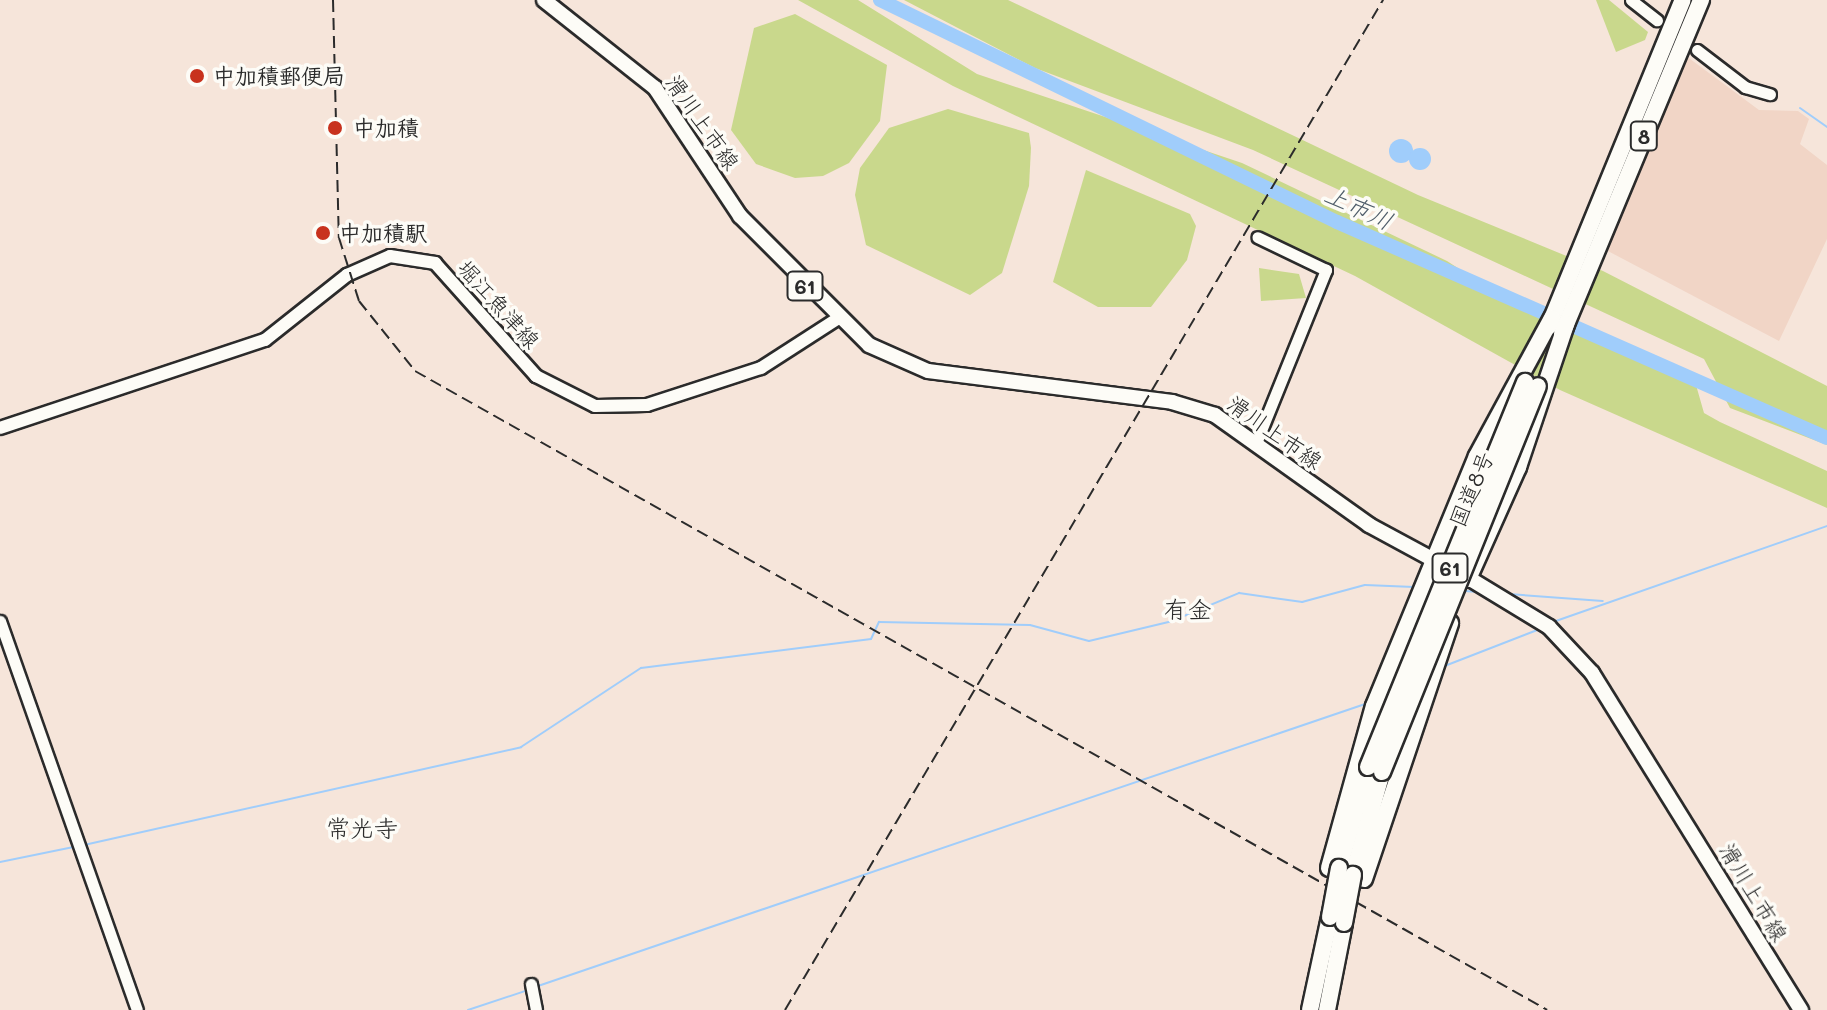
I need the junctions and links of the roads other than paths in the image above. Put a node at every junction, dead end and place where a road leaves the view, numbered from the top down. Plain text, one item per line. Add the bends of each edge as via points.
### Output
1 (544, 0) edge
2 (1631, 0) edge
3 (1683, 0) edge
4 (1701, 0) edge
5 (1657, 20) dead end
6 (1697, 50) dead end
7 (1770, 94) dead end
8 (1257, 237) dead end
9 (1580, 269) junction
10 (837, 319) junction
11 (1559, 321) junction
12 (1535, 378) junction
13 (0, 428) edge
14 (1256, 443) junction
15 (1435, 561) junction
16 (1469, 577) junction
17 (0, 621) edge
18 (1368, 767) junction
19 (1346, 872) junction
20 (1336, 920) junction
21 (1330, 954) junction
22 (531, 984) dead end
23 (137, 1010) edge
24 (536, 1010) edge
25 (1310, 1010) edge
26 (1327, 1010) edge
27 (1801, 1010) edge

1 - 10 main road, 滑川上市線 / 61 via 655,88 740,216
2 - 5 street
3 - 9 highway, 8
4 - 9 highway, 8
6 - 7 street via 1745,87
8 - 14 street via 1326,270
9 - 11 highway, 8
10 - 13 main road, 堀江魚津線 via 748,373 647,405 595,406 536,376 435,263 390,256 347,275 265,340
10 - 14 main road, 滑川上市線 / 61 via 918,368 1172,402 1215,415
11 - 12 highway, 8
11 - 12 highway, 8
12 - 15 highway, 8 via 1462,495
12 - 16 highway, 8 via 1502,503
12 - 18 highway, 国道8号 / 8, bridge
14 - 15 main road, 滑川上市線 / 61 via 1369,525
15 - 16 main road, 滑川上市線 / 61
15 - 18 highway, 8 via 1374,706
16 - 19 highway, 8 via 1399,780
16 - 27 main road, 滑川上市線 / 61 via 1549,627 1592,673
17 - 23 street
18 - 19 highway, 国道8号 / 8
19 - 20 highway, 8
19 - 20 highway, 国道8号 / 8, bridge
20 - 21 highway, 8
20 - 21 highway, 8
21 - 25 highway, 8
21 - 26 highway, 8
22 - 24 street

